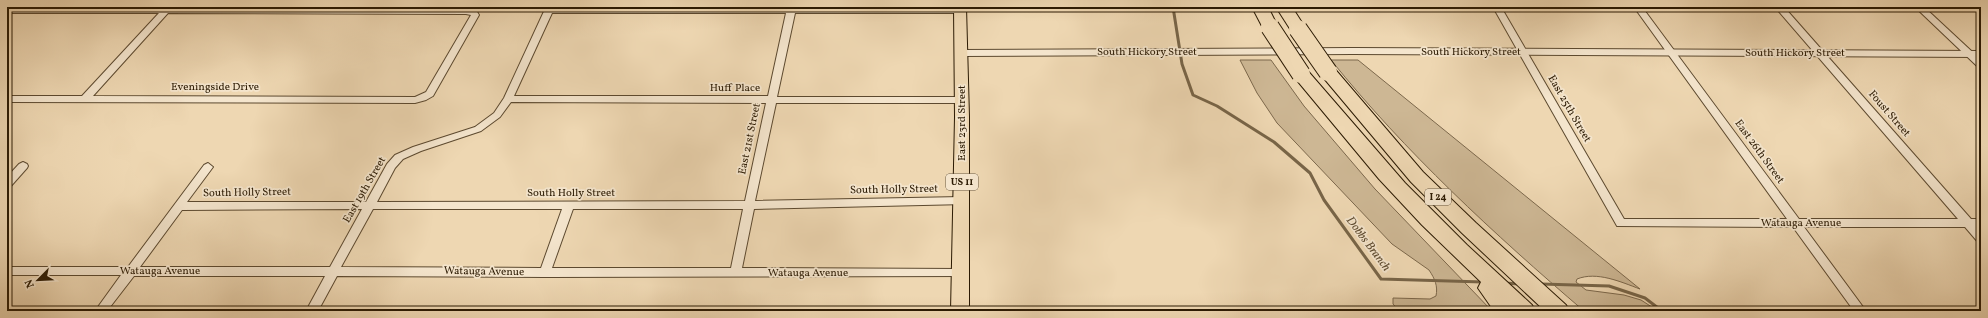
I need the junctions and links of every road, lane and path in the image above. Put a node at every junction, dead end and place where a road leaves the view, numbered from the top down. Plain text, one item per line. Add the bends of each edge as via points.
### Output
1 (1260, 7) edge
2 (1284, 7) edge
3 (1497, 7) edge
4 (1638, 7) edge
5 (1779, 7) edge
6 (1919, 7) edge
7 (550, 9) edge
8 (960, 9) edge
9 (7, 10) edge
10 (166, 10) junction
11 (791, 11) junction
12 (961, 53) junction
13 (1523, 53) junction
14 (1672, 53) junction
15 (1820, 53) junction
16 (1969, 54) junction
17 (1981, 54) edge
18 (1981, 65) edge
19 (7, 99) edge
20 (85, 99) junction
21 (508, 99) junction
22 (771, 100) junction
23 (962, 100) junction
24 (23, 166) dead end
25 (208, 167) dead end
26 (7, 183) edge
27 (962, 201) junction
28 (369, 204) junction
29 (569, 205) junction
30 (749, 205) junction
31 (179, 206) junction
32 (1794, 222) junction
33 (1620, 223) joint
34 (1968, 223) junction
35 (1981, 223) edge
36 (1981, 238) edge
37 (1463, 255) junction
38 (7, 270) edge
39 (130, 271) junction
40 (334, 271) junction
41 (545, 273) junction
42 (736, 273) junction
43 (960, 273) junction
44 (101, 311) edge
45 (312, 311) edge
46 (960, 311) edge
47 (1505, 311) edge
48 (1525, 311) edge
49 (1559, 311) edge
50 (1860, 311) edge

1 - 37 highway, I 24, bridge via 1270,27 1302,74 1356,140
2 - 49 highway, I 24, bridge via 1328,72 1372,128 1482,241
3 - 13 street, East 25th Street
4 - 14 street, East 26th Street
5 - 15 street, Foust Street
6 - 16 street
7 - 11 street
7 - 21 street, East 19th Street
8 - 11 street
8 - 12 main road, East 23rd Street / US 11
9 - 10 street
10 - 20 street
10 - 20 street, Eveningside Drive via 473,12 474,15 430,94 415,100
11 - 22 street, East 21st Street
12 - 13 street, South Hickory Street
12 - 23 main road, East 23rd Street / US 11
13 - 14 street, South Hickory Street
13 - 33 street, East 25th Street
14 - 15 street, South Hickory Street
14 - 32 street, East 26th Street
15 - 16 street, South Hickory Street
15 - 34 street, Foust Street
16 - 17 street, South Hickory Street
16 - 18 street
19 - 20 street, Eveningside Drive
21 - 22 street, Huff Place
21 - 28 street, East 19th Street via 496,115 478,130 399,157
22 - 23 street, Huff Place
22 - 30 street, East 21st Street
23 - 27 main road, East 23rd Street / US 11
24 - 26 street
25 - 31 street
27 - 30 street, South Holly Street
27 - 43 main road, East 23rd Street / US 11
28 - 29 street, South Holly Street
28 - 31 street, South Holly Street
28 - 40 street, East 19th Street
29 - 30 street, South Holly Street
29 - 41 street
30 - 42 street, East 21st Street
31 - 39 street
32 - 33 street, Watauga Avenue
32 - 34 street, Watauga Avenue
32 - 50 street, East 26th Street
34 - 35 street, Watauga Avenue
34 - 36 street, Foust Street
37 - 47 highway
37 - 48 highway, I 24
38 - 39 street, Watauga Avenue
39 - 40 street, Watauga Avenue
39 - 44 street
40 - 41 street, Watauga Avenue
40 - 45 street, East 19th Street
41 - 42 street, Watauga Avenue
42 - 43 street, Watauga Avenue
43 - 46 main road, East 23rd Street / US 11

